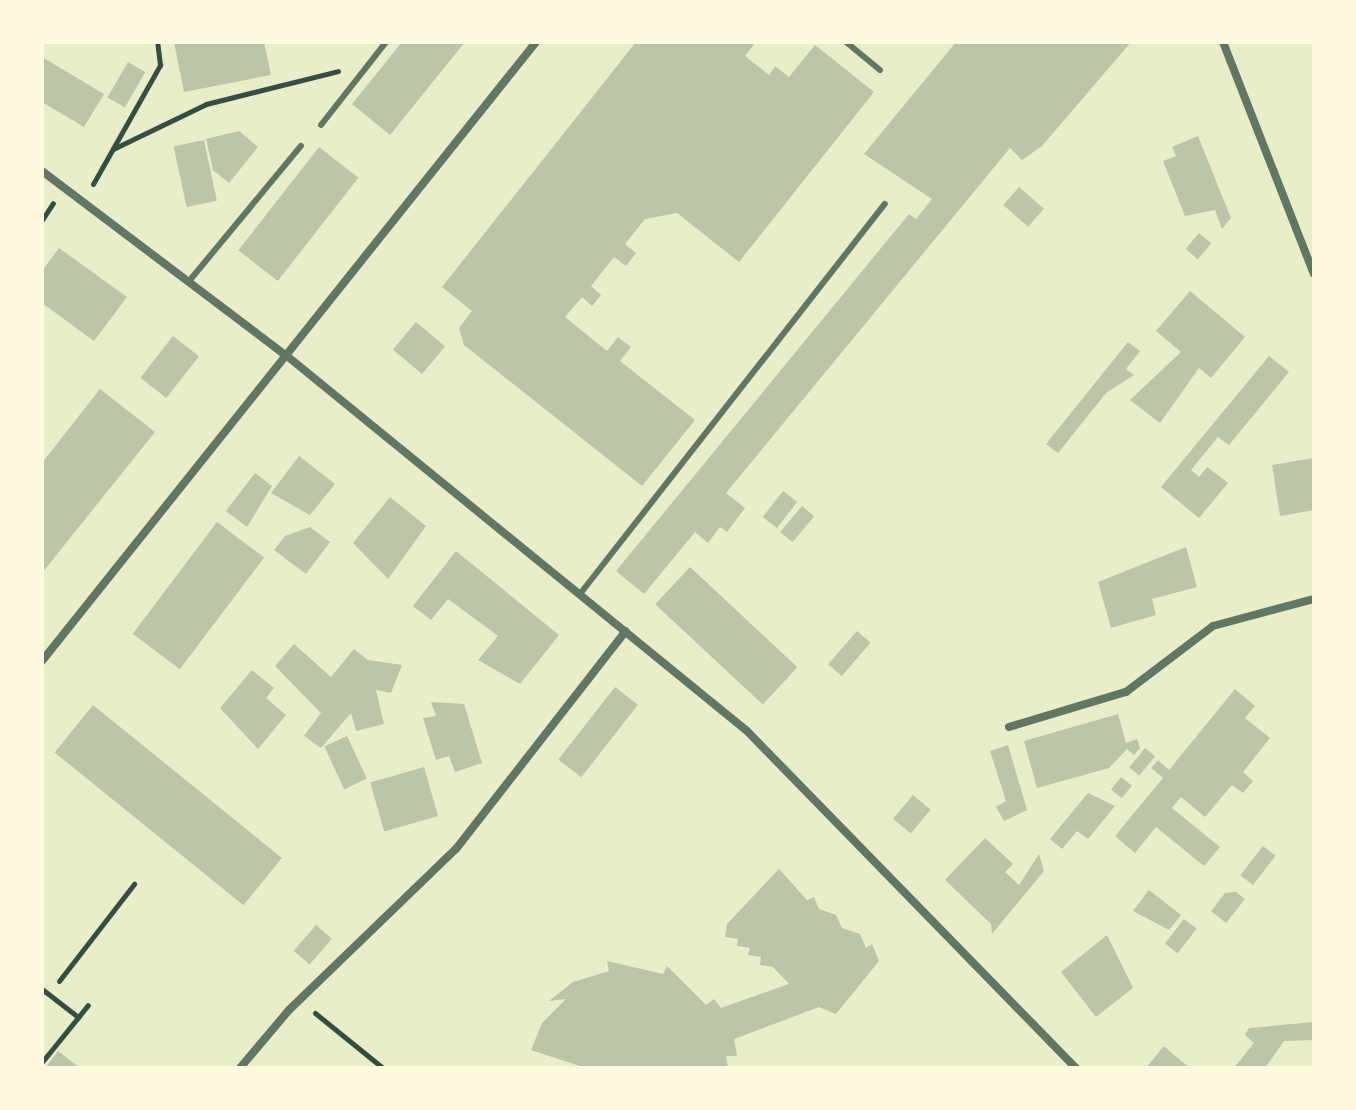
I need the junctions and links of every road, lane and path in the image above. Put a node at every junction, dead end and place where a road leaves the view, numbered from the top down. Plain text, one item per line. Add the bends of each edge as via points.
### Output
1 (157, 42) edge
2 (386, 42) edge
3 (536, 42) edge
4 (846, 42) edge
5 (1223, 42) edge
6 (369, 64) junction
7 (880, 70) dead end
8 (321, 125) dead end
9 (301, 146) dead end
10 (113, 149) junction
11 (42, 171) edge
12 (93, 185) dead end
13 (885, 204) dead end
14 (1314, 274) edge
15 (190, 280) junction
16 (287, 356) junction
17 (580, 594) junction
18 (1314, 599) edge
19 (626, 631) junction
20 (42, 661) edge
21 (1009, 727) dead end
22 (134, 884) dead end
23 (59, 981) dead end
24 (42, 989) edge
25 (300, 1001) junction
26 (88, 1005) dead end
27 (78, 1017) junction
28 (42, 1062) edge
29 (240, 1068) edge
30 (383, 1068) edge
31 (1076, 1068) edge

1 - 10 path via 160,65
2 - 6 lane
3 - 16 street
4 - 7 lane
5 - 14 street
6 - 8 lane
6 - 10 path via 206,104
9 - 15 lane
10 - 12 path
11 - 15 street
13 - 17 lane
15 - 16 street
16 - 17 street
16 - 20 street
17 - 19 street
18 - 21 street via 1213,626 1126,692
19 - 25 street via 456,849
19 - 31 street via 747,731
22 - 23 path
24 - 27 path
25 - 29 street
25 - 30 path
26 - 27 path
27 - 28 path

